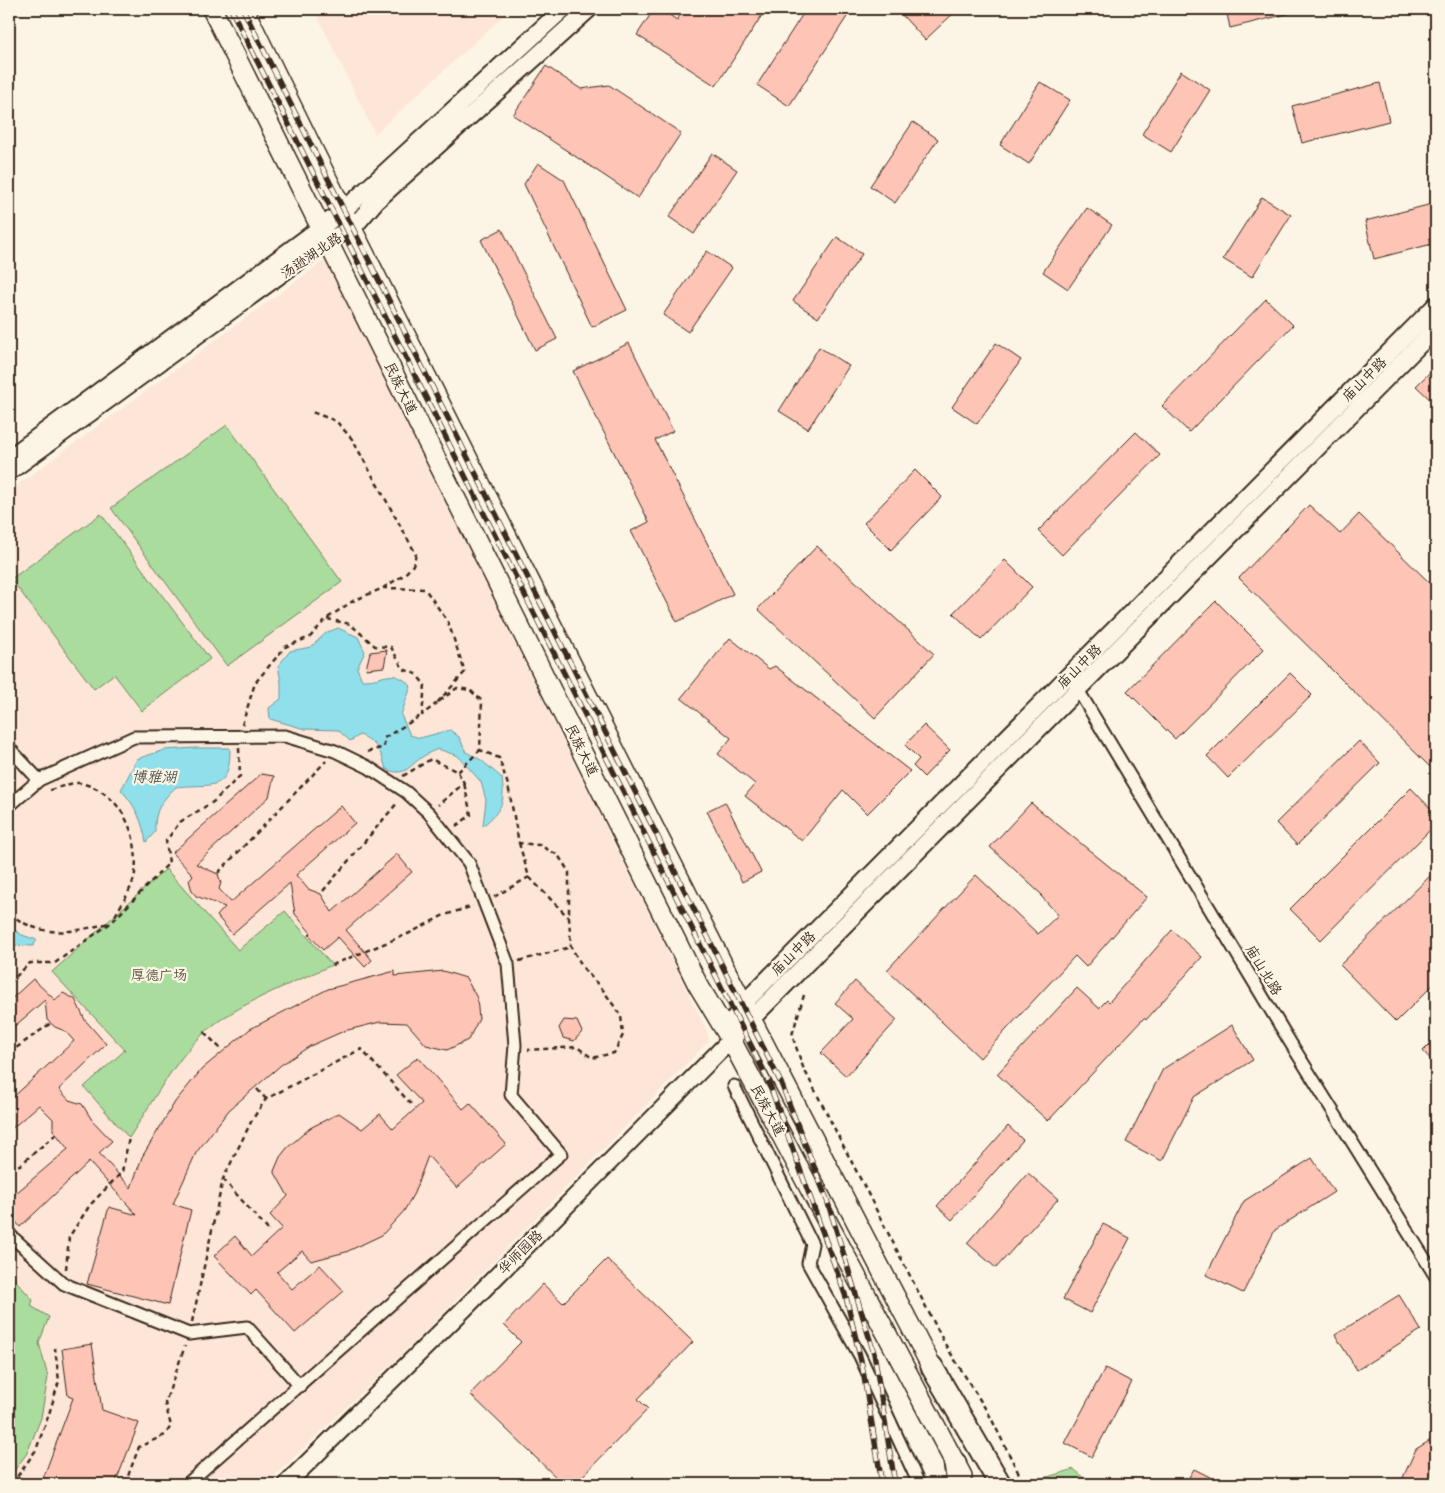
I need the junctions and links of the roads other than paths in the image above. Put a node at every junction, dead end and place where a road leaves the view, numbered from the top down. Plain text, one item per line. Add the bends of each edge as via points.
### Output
1 (212, 9) edge
2 (244, 9) edge
3 (563, 9) edge
4 (589, 9) edge
5 (343, 211) junction
6 (352, 229) junction
7 (324, 234) junction
8 (1436, 305) edge
9 (1436, 328) edge
10 (9, 458) edge
11 (9, 472) edge
12 (1073, 684) junction
13 (9, 748) edge
14 (39, 780) junction
15 (9, 806) edge
16 (747, 1010) junction
17 (728, 1034) junction
18 (734, 1086) dead end
19 (9, 1234) edge
20 (1436, 1277) edge
21 (932, 1367) junction
22 (300, 1386) junction
23 (955, 1463) junction
24 (187, 1484) edge
25 (286, 1484) edge
26 (919, 1484) edge
27 (958, 1484) edge
28 (966, 1484) edge
29 (990, 1484) edge
30 (1000, 1484) edge

1 - 7 main road, 民族大道
2 - 5 main road, 民族大道
3 - 5 street, 汤逊湖北路
4 - 6 street, 汤逊湖北路 via 376,201
5 - 6 main road, 民族大道
5 - 7 street, 汤逊湖北路
6 - 7 street, 汤逊湖北路
6 - 16 main road, 民族大道
7 - 10 street, 汤逊湖北路
7 - 11 street, 汤逊湖北路
7 - 17 main road, 民族大道 via 698,983
8 - 12 street, 庙山中路
9 - 12 street, 庙山中路
12 - 16 street, 庙山中路
12 - 20 street, 庙山北路
13 - 14 street
14 - 15 street
14 - 22 street via 134,736 285,736 336,751 393,783 429,812 469,862 508,964 514,1045 511,1095 561,1154
16 - 17 street, 华师园路
16 - 21 main road, 民族大道
17 - 23 main road, 民族大道
17 - 25 street, 华师园路 via 470,1303
18 - 26 street via 812,1244 808,1263 860,1356
19 - 22 street via 64,1284 189,1334 247,1327
21 - 29 main road, 民族大道
21 - 30 highway
22 - 24 street
23 - 27 highway
23 - 28 main road, 民族大道

